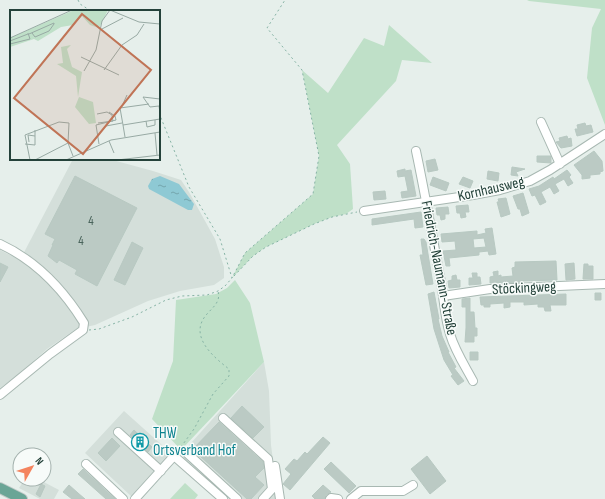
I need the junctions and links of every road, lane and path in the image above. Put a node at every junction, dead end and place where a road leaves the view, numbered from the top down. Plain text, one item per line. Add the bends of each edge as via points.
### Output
1 (78, 0) edge
2 (285, 0) edge
3 (89, 10) edge
4 (160, 114) edge
5 (541, 122) dead end
6 (604, 138) edge
7 (416, 151) dead end
8 (560, 164) junction
9 (427, 202) junction
10 (364, 211) joint
11 (0, 244) edge
12 (232, 278) junction
13 (605, 284) edge
14 (218, 290) junction
15 (443, 296) junction
16 (83, 330) junction
17 (473, 381) dead end
18 (0, 395) edge
19 (223, 418) dead end
20 (118, 432) dead end
21 (188, 454) dead end
22 (174, 456) junction
23 (86, 464) dead end
24 (275, 466) dead end
25 (161, 471) junction
26 (413, 485) dead end
27 (0, 488) edge
28 (22, 499) edge
29 (123, 499) edge
30 (135, 499) edge
31 (223, 499) edge
32 (237, 499) edge
33 (264, 499) edge
34 (280, 499) edge
35 (330, 499) edge
36 (338, 499) edge
37 (351, 499) edge

1 - 3 path
2 - 12 path via 267,28 302,70 319,156 313,194 245,253
4 - 12 path via 189,186 220,239
5 - 8 street
6 - 8 street, Kornhausweg
7 - 9 street, Friedrich-Naumann-Straße
8 - 9 street, Kornhausweg via 530,181 500,190
9 - 10 street, Kornhausweg
9 - 15 street, Friedrich-Naumann-Straße
10 - 12 path via 332,217 266,247 253,256
11 - 16 street via 34,264 57,285 84,323
12 - 14 path
13 - 15 street, Stöckingweg via 490,289
14 - 16 path via 206,295 166,300 132,317 99,329
14 - 22 path via 219,300 206,315 199,330 209,352 229,369 229,376 213,394 194,428
15 - 17 street, Friedrich-Naumann-Straße via 450,335
16 - 18 street
19 - 33 street via 268,459 272,489
20 - 25 street
21 - 32 street
22 - 25 street
22 - 31 street
23 - 29 street
24 - 34 street
25 - 30 street
26 - 37 street via 403,490 361,491
27 - 28 main road
35 - 36 street

